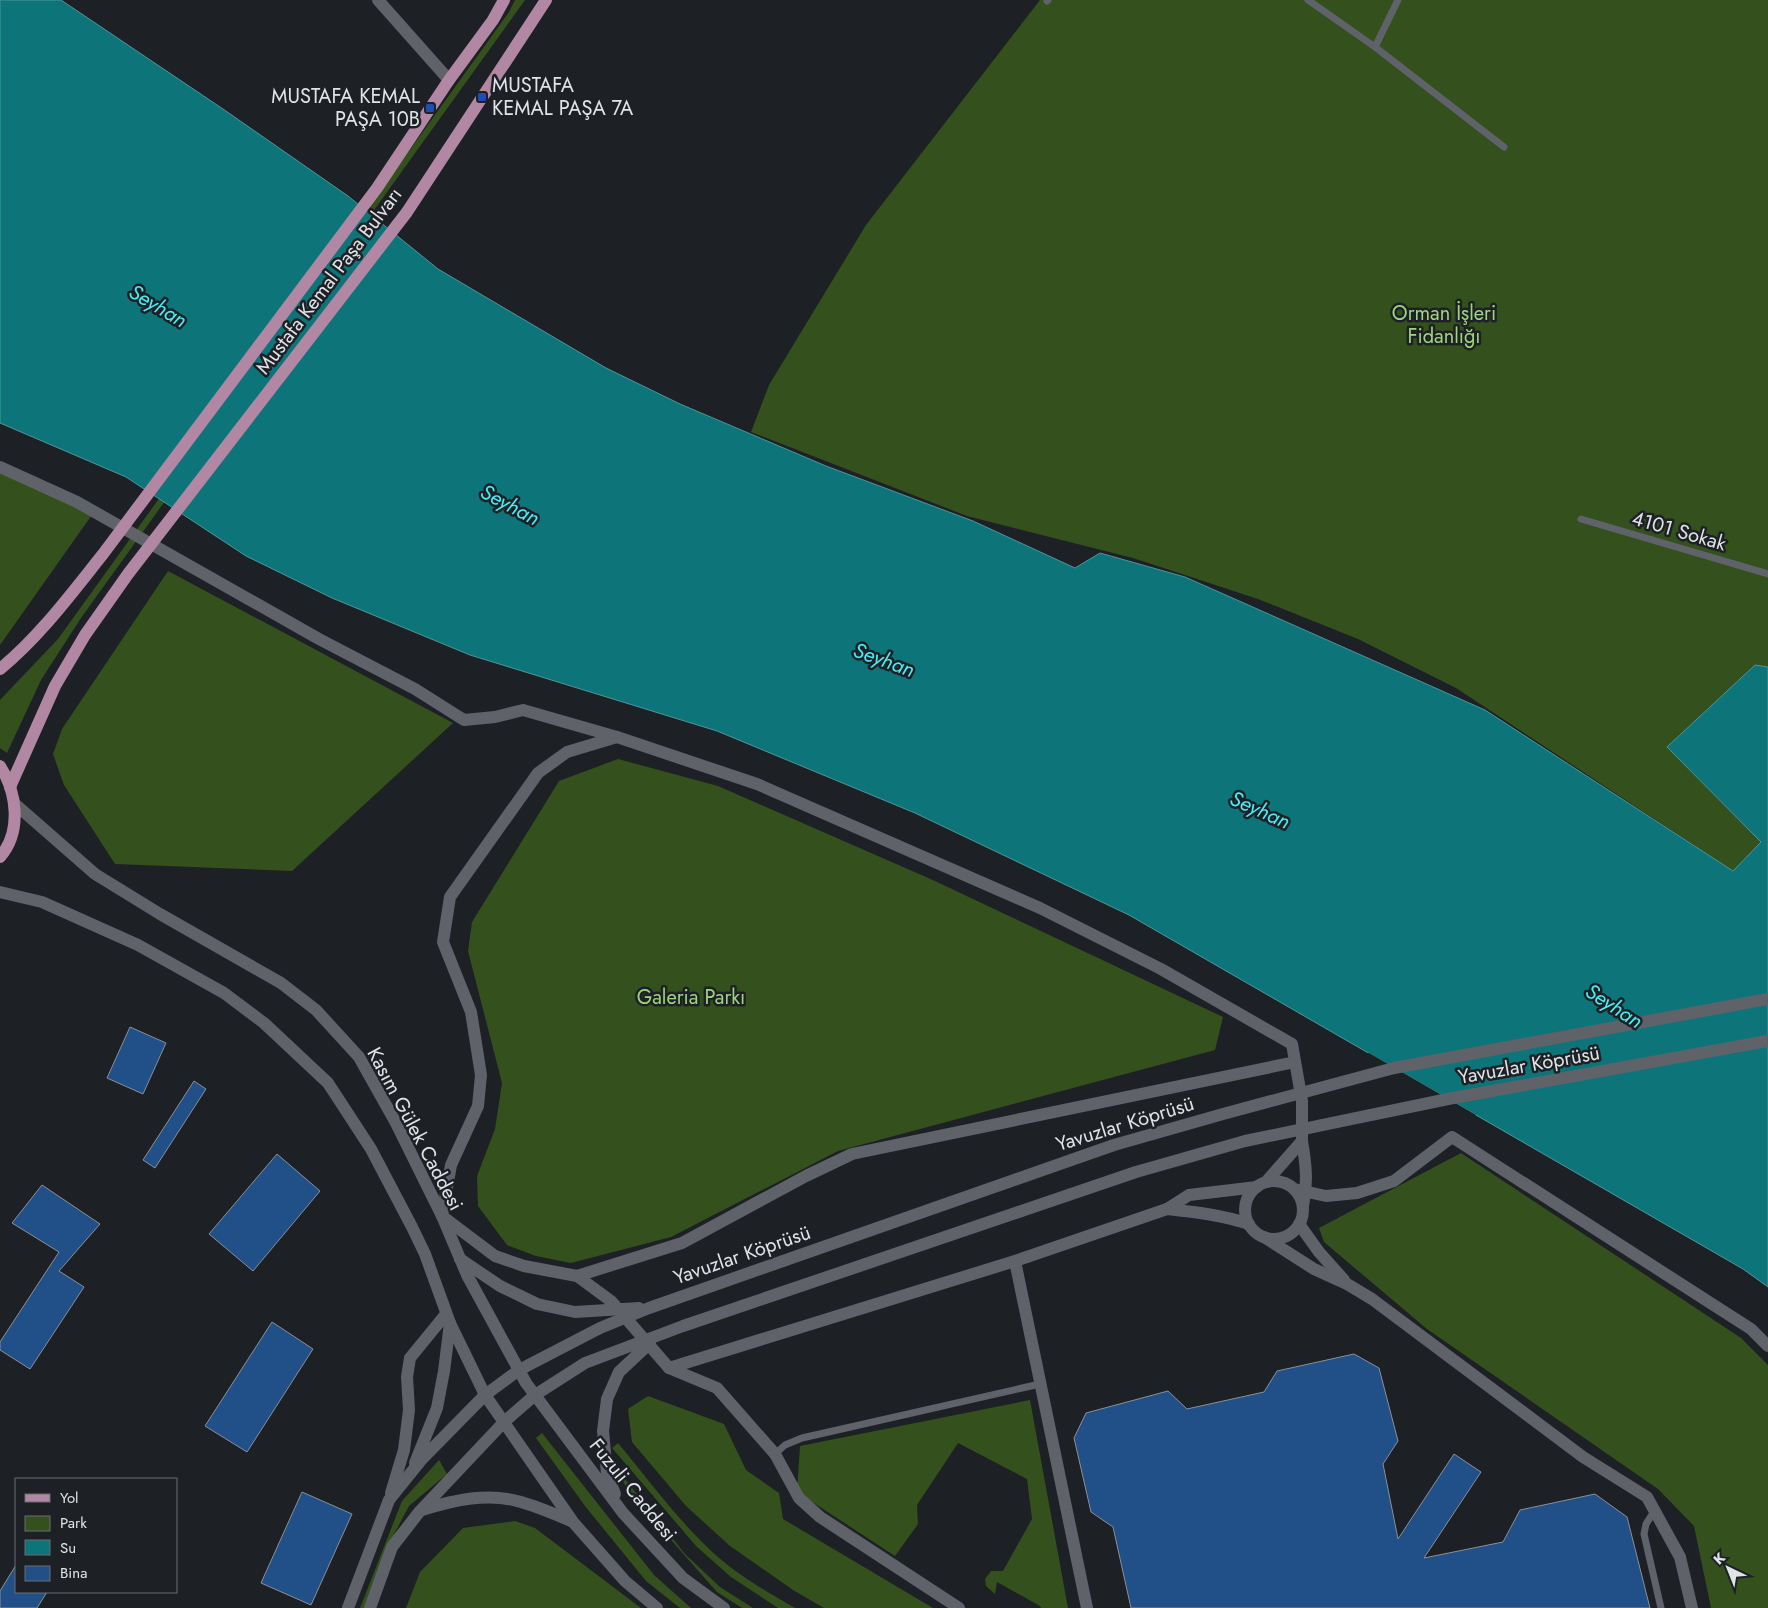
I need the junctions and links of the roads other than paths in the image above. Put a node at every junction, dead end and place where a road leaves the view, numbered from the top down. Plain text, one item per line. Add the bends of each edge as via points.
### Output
1 (378, 0) edge
2 (504, 0) edge
3 (546, 0) edge
4 (1308, 0) edge
5 (1398, 0) edge
6 (1375, 47) junction
7 (449, 80) junction
8 (1504, 147) dead end
9 (0, 467) edge
10 (1581, 519) dead end
11 (1768, 574) edge
12 (0, 669) edge
13 (617, 737) junction
14 (0, 766) edge
15 (10, 787) junction
16 (15, 804) junction
17 (0, 858) edge
18 (0, 892) edge
19 (1768, 998) edge
20 (1768, 1041) edge
21 (1295, 1062) junction
22 (1302, 1141) junction
23 (1262, 1184) junction
24 (1300, 1190) junction
25 (1167, 1209) junction
26 (442, 1216) junction
27 (1249, 1224) junction
28 (1299, 1224) junction
29 (1264, 1237) junction
30 (460, 1259) junction
31 (1015, 1261) junction
32 (577, 1276) junction
33 (1347, 1284) junction
34 (648, 1308) junction
35 (448, 1318) junction
36 (659, 1336) junction
37 (1768, 1346) edge
38 (668, 1368) junction
39 (519, 1370) junction
40 (526, 1383) joint
41 (1040, 1384) junction
42 (535, 1395) junction
43 (489, 1400) junction
44 (504, 1422) junction
45 (775, 1454) junction
46 (410, 1475) junction
47 (389, 1500) junction
48 (1655, 1510) junction
49 (420, 1511) junction
50 (623, 1513) junction
51 (573, 1522) junction
52 (348, 1608) edge
53 (370, 1608) edge
54 (657, 1608) edge
55 (724, 1608) edge
56 (959, 1608) edge
57 (1087, 1608) edge
58 (1661, 1608) edge
59 (1692, 1608) edge

1 - 7 main road
2 - 7 main road, Mustafa Kemal Paşa Bulvarı
3 - 15 main road, Mustafa Kemal Paşa Bulvarı via 407,212 128,574 85,635 55,686
4 - 6 lane
5 - 6 lane
6 - 8 lane
7 - 12 main road, Mustafa Kemal Paşa Bulvarı via 377,188 103,554 56,614
9 - 13 main road via 77,502 319,640 415,689 464,720 523,710
10 - 11 lane, 4101 Sokak
13 - 21 main road via 757,784 1040,908 1161,969 1292,1044
13 - 26 main road via 567,752 538,773 450,897 443,942 471,1012 481,1076 478,1106 451,1165
14 - 15 main road
15 - 16 main road
16 - 17 main road via 13,830
16 - 26 main road, Kasım Gülek Caddesi via 95,874 280,983 316,1010 359,1057
18 - 35 main road via 42,902 138,945 224,993 264,1023 328,1083 370,1149 412,1227
19 - 34 main road, Yavuzlar Köprüsü via 1403,1066 1214,1116 1114,1145
20 - 36 main road, Yavuzlar Köprüsü via 1448,1099 1245,1141 1136,1172
21 - 22 main road via 1302,1101
21 - 32 main road via 852,1154 682,1243
22 - 23 main road
22 - 24 main road via 1307,1167
23 - 24 main road via 1276,1181
23 - 25 main road via 1190,1195
23 - 27 main road via 1250,1194 1246,1204
24 - 28 main road via 1303,1206
24 - 37 main road via 1326,1196 1357,1193 1394,1181 1452,1137 1751,1329
25 - 27 main road via 1214,1214
25 - 31 main road
26 - 30 main road, Kasım Gülek Caddesi
26 - 32 main road via 496,1256 524,1266
27 - 29 main road
28 - 29 main road via 1285,1237
28 - 33 main road
29 - 33 main road via 1314,1269
30 - 34 main road via 500,1286 537,1304 575,1312
30 - 39 main road, Kasım Gülek Caddesi
31 - 38 main road
31 - 41 main road
32 - 38 main road via 611,1301
33 - 48 main road via 1372,1299 1583,1457 1647,1497
34 - 39 main road, Yavuzlar Köprüsü via 600,1328
35 - 43 main road
35 - 46 main road via 437,1408
35 - 47 main road via 410,1358 404,1450
36 - 42 main road, Yavuzlar Köprüsü via 585,1363
36 - 50 main road via 619,1372 607,1399 603,1431 607,1474
38 - 45 main road via 717,1388
39 - 40 main road, Kasım Gülek Caddesi
39 - 43 main road, Yavuzlar Köprüsü
40 - 42 main road, Fuzuli Caddesi
41 - 45 lane via 802,1438 785,1445
41 - 57 main road
42 - 44 main road, Yavuzlar Köprüsü
42 - 50 main road, Fuzuli Caddesi
43 - 44 main road
43 - 46 main road, Yavuzlar Köprüsü via 422,1459
44 - 49 main road, Yavuzlar Köprüsü
44 - 51 main road
45 - 56 main road via 799,1498 820,1517
46 - 47 main road, Yavuzlar Köprüsü
47 - 52 main road
48 - 58 lane via 1644,1534
48 - 59 main road via 1680,1558
49 - 51 main road via 471,1498 498,1498 520,1501
49 - 53 main road, Yavuzlar Köprüsü via 392,1547
50 - 55 main road, Fuzuli Caddesi via 683,1578
51 - 54 main road via 624,1580

